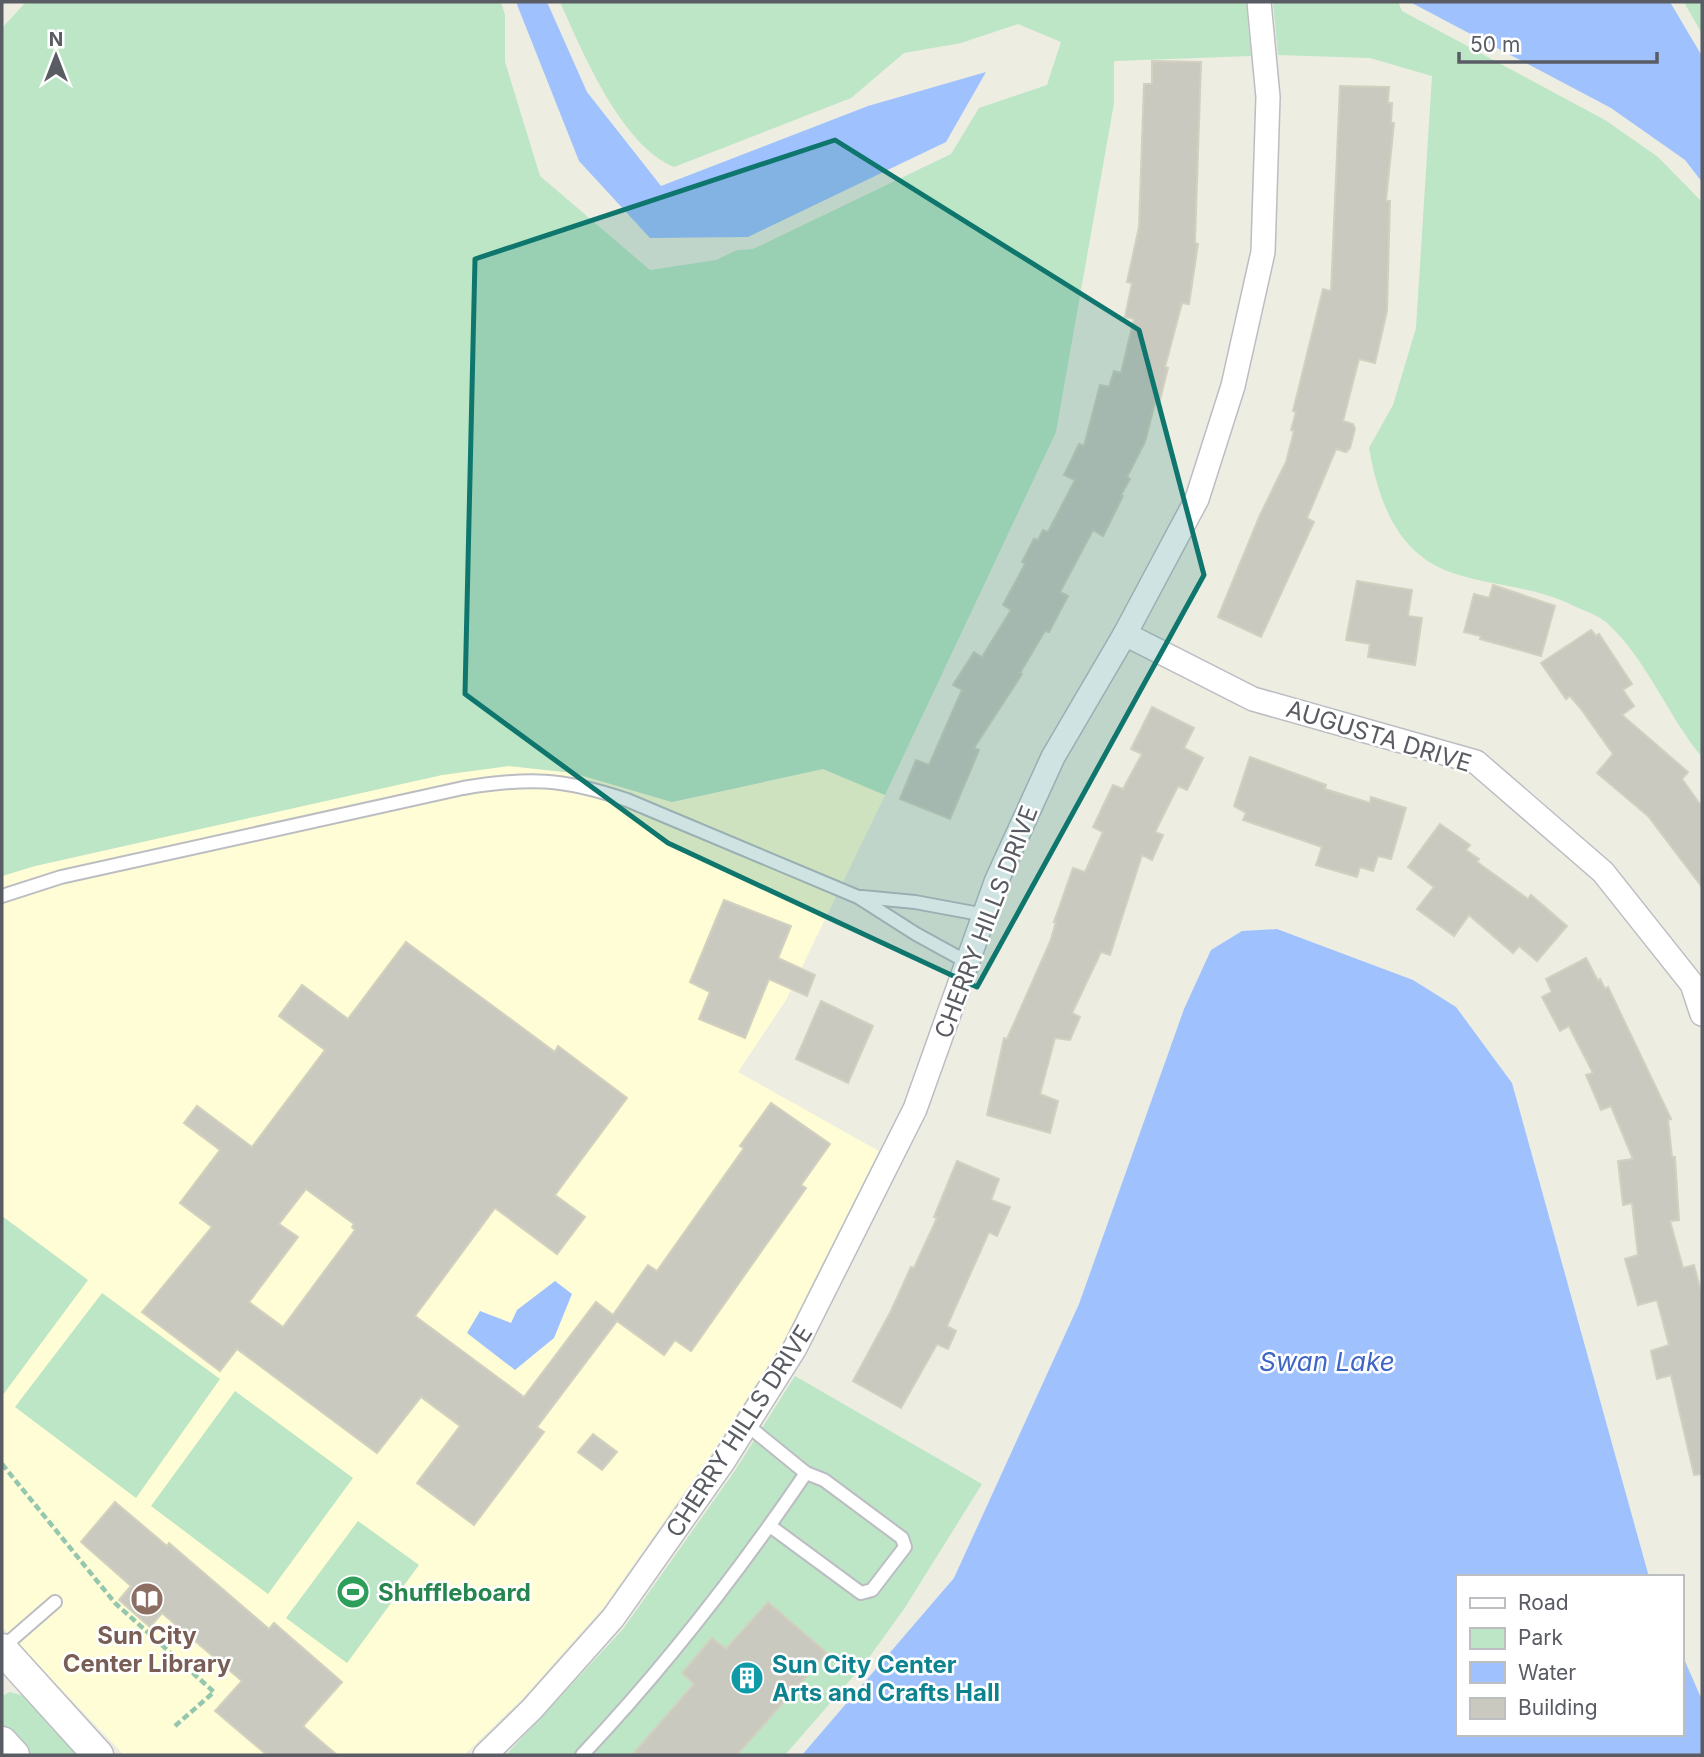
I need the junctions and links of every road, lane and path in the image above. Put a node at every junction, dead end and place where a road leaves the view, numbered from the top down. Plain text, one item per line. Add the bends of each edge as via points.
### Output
1 (1259, 2) edge
2 (1125, 635) junction
3 (2, 896) edge
4 (858, 897) junction
5 (985, 915) junction
6 (968, 962) junction
7 (1702, 1014) edge
8 (747, 1425) junction
9 (2, 1464) edge
10 (806, 1473) junction
11 (770, 1526) junction
12 (55, 1602) dead end
13 (4, 1655) edge
14 (175, 1726) dead end
15 (2, 1742) edge
16 (14, 1755) edge
17 (98, 1755) edge
18 (485, 1755) edge
19 (582, 1755) edge

1 - 2 street, CHERRY HILLS DRIVE via 1268,97 1263,251 1233,386 1197,499
2 - 5 street, CHERRY HILLS DRIVE via 1053,757
2 - 7 street, AUGUSTA DRIVE via 1253,699 1476,762 1603,872 1692,984
3 - 4 lane via 61,877 516,779 558,781 601,791
4 - 5 lane
4 - 6 lane
5 - 6 street, CHERRY HILLS DRIVE
6 - 8 street, CHERRY HILLS DRIVE via 915,1109 816,1309
8 - 10 lane
8 - 18 street, CHERRY HILLS DRIVE via 613,1618
9 - 14 path via 115,1603 214,1692
10 - 11 lane
10 - 11 lane via 824,1480 902,1538 905,1548 872,1590 861,1592
11 - 19 lane via 640,1694
12 - 13 lane
13 - 17 street
15 - 16 street

